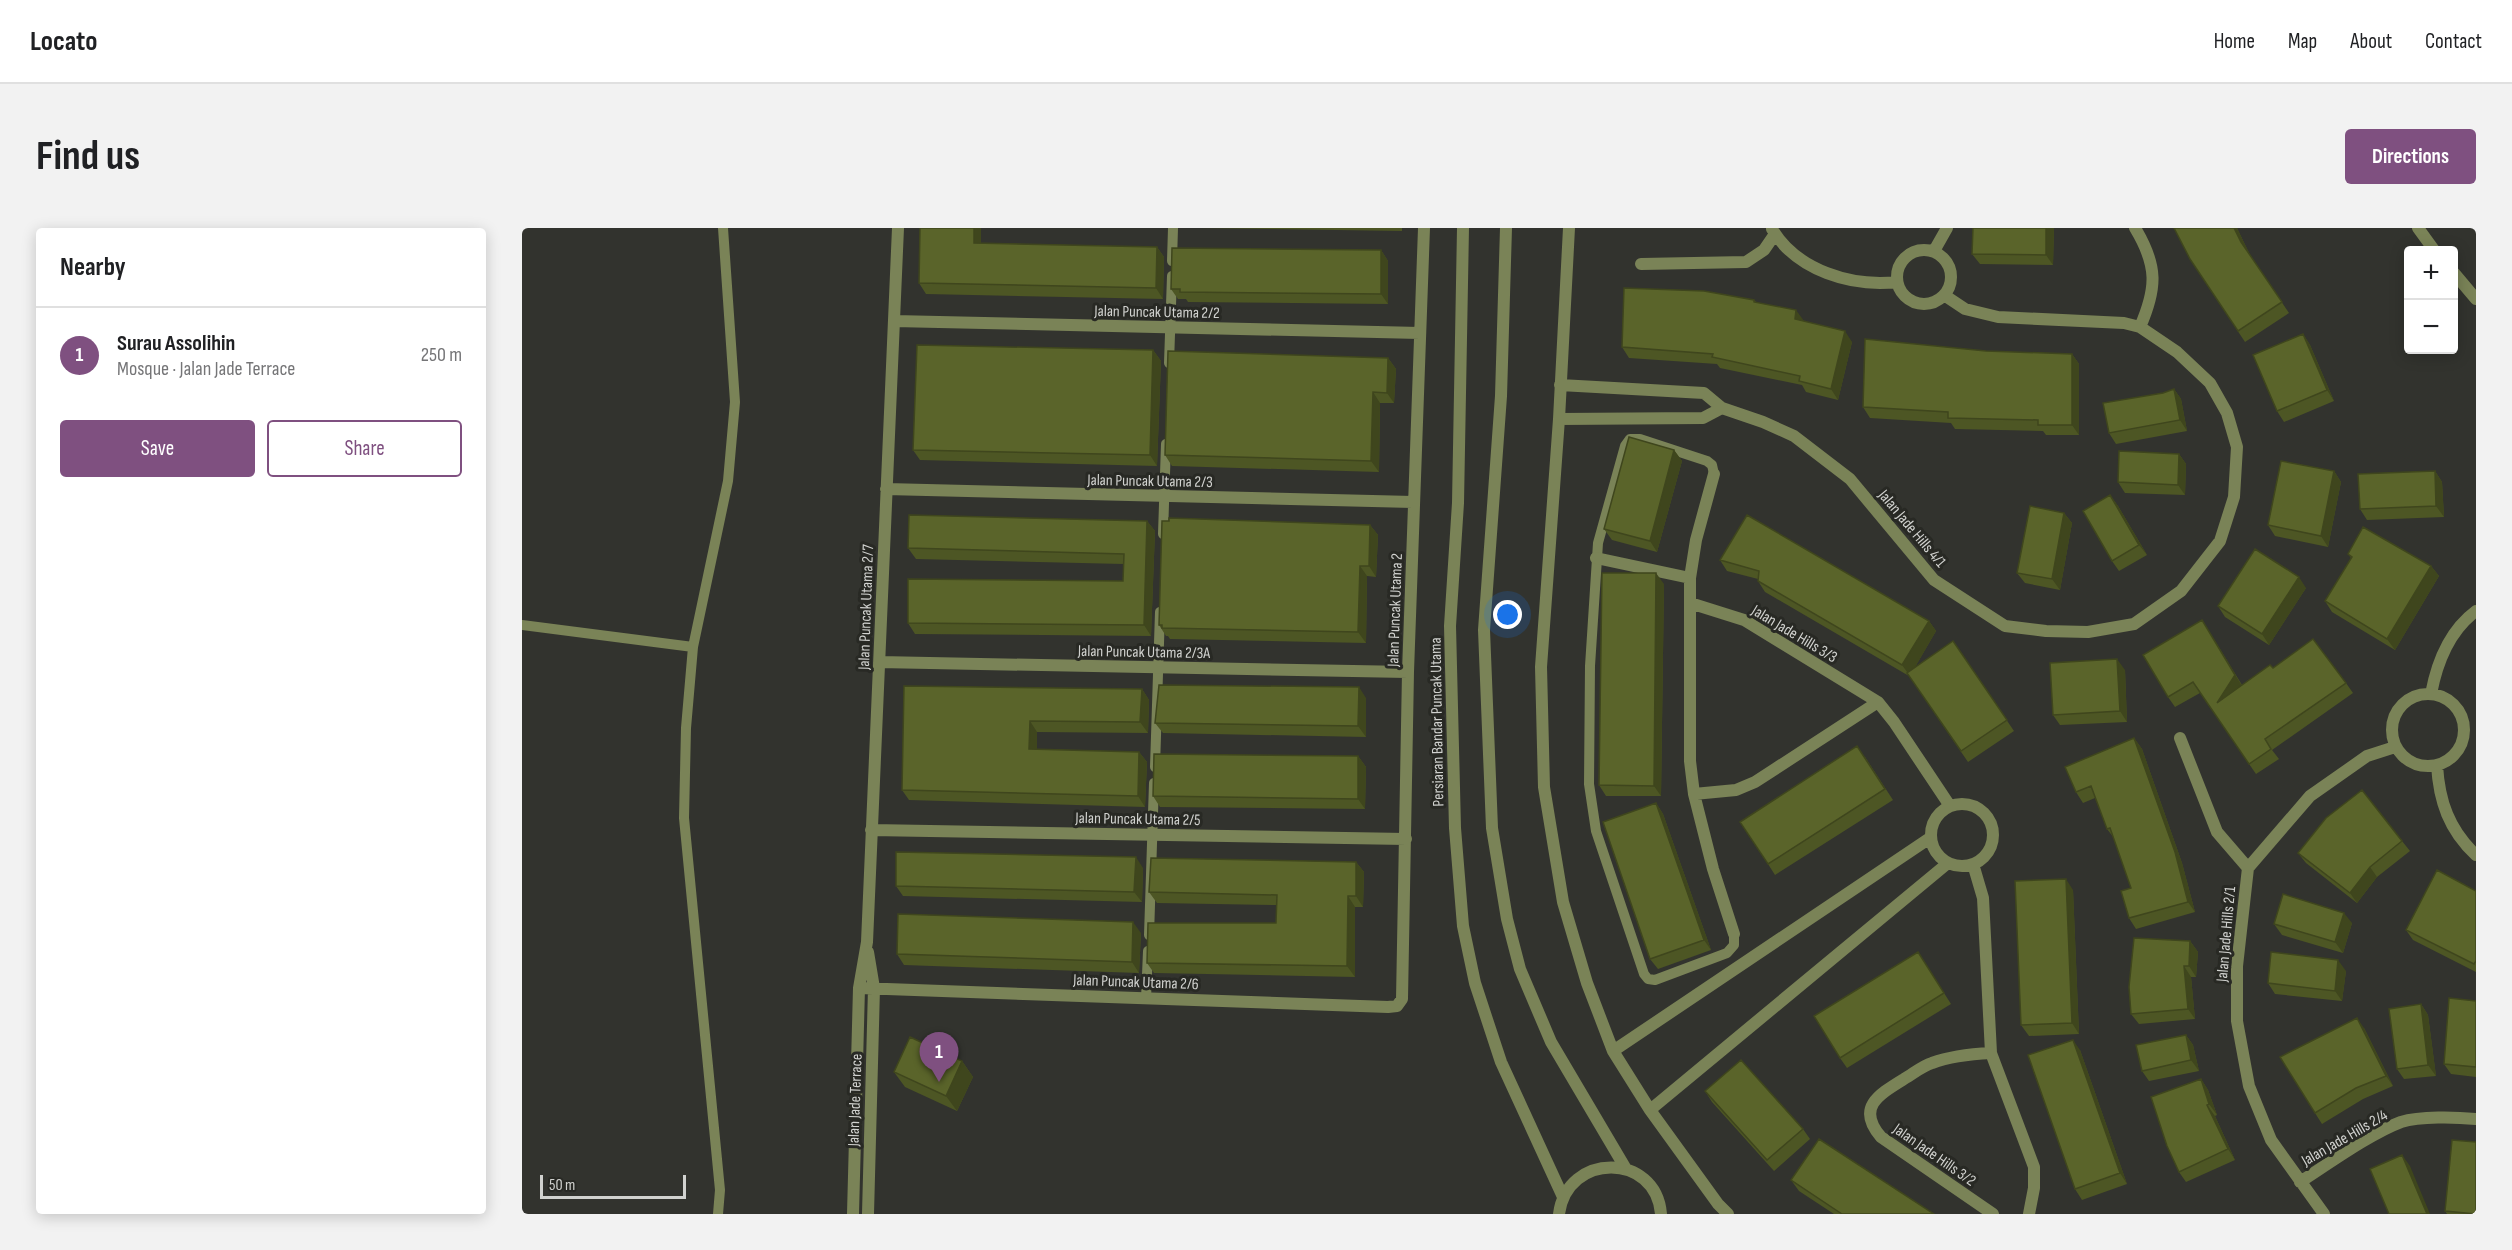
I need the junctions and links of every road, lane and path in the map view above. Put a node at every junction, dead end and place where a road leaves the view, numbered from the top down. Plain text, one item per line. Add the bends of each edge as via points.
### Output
1 (723, 228) edge
2 (898, 228) edge
3 (1173, 228) edge
4 (1424, 228) edge
5 (1462, 228) edge
6 (1506, 228) edge
7 (1569, 228) edge
8 (1947, 228) edge
9 (2135, 228) edge
10 (2418, 228) edge
11 (1773, 231) edge
12 (2431, 246) edge
13 (1934, 251) junction
14 (1641, 264) dead end
15 (2458, 278) edge
16 (1897, 282) junction
17 (1944, 295) junction
18 (2476, 298) edge
19 (894, 321) junction
20 (1170, 327) junction
21 (2140, 327) junction
22 (1420, 333) junction
23 (1168, 372) edge
24 (1560, 384) junction
25 (1722, 408) junction
26 (1559, 419) junction
27 (1166, 429) edge
28 (1714, 474) joint
29 (886, 489) junction
30 (1164, 496) junction
31 (1413, 502) junction
32 (1162, 542) edge
33 (1596, 558) junction
34 (1690, 578) junction
35 (1160, 599) edge
36 (1690, 603) junction
37 (2476, 610) edge
38 (522, 625) edge
39 (693, 647) junction
40 (879, 662) junction
41 (1158, 667) junction
42 (1408, 672) junction
43 (2431, 694) junction
44 (1878, 702) junction
45 (2463, 721) junction
46 (2476, 722) edge
47 (2180, 738) dead end
48 (2395, 747) junction
49 (2437, 765) junction
50 (1694, 794) junction
51 (1950, 806) junction
52 (870, 831) junction
53 (1152, 835) junction
54 (1406, 838) junction
55 (1930, 838) junction
56 (2476, 855) edge
57 (1948, 863) junction
58 (1973, 864) junction
59 (2248, 868) junction
60 (1734, 934) joint
61 (867, 942) junction
62 (860, 988) junction
63 (874, 988) junction
64 (1404, 993) joint
65 (1146, 999) junction
66 (1613, 1051) junction
67 (1991, 1053) junction
68 (1650, 1110) junction
69 (2476, 1119) edge
70 (1626, 1169) junction
71 (2300, 1182) junction
72 (1563, 1197) junction
73 (1558, 1213) edge
74 (718, 1214) edge
75 (853, 1214) edge
76 (868, 1214) edge
77 (1661, 1214) edge
78 (1728, 1214) edge
79 (1993, 1214) edge
80 (2029, 1214) edge
81 (2324, 1214) edge

1 - 39 lane via 735,402 728,481
2 - 19 street, Jalan Puncak Utama 2/7
3 - 20 lane
4 - 22 street, Jalan Puncak Utama 2
5 - 72 street, Persiaran Bandar Puncak Utama via 1458,503 1450,637 1455,828 1463,926 1475,983 1501,1062
6 - 70 street via 1501,396 1484,630 1492,828 1507,919 1520,969 1551,1042
7 - 24 street
8 - 13 street
9 - 21 street via 2153,267 2152,299
10 - 12 street
11 - 14 street via 1764,250 1746,262
11 - 16 street via 1790,250 1842,280
13 - 16 street via 1915,251 1907,256 1900,263
13 - 17 street via 1951,271
15 - 18 street
16 - 17 street via 1905,297 1920,304 1929,304
17 - 21 street via 1965,309 1998,317
19 - 20 street, Jalan Puncak Utama 2/2
19 - 29 street, Jalan Puncak Utama 2/7
20 - 22 street, Jalan Puncak Utama 2/2
20 - 23 lane
21 - 25 street, Jalan Jade Hills 4/1 via 2177,352 2210,383 2227,412 2237,447 2234,497 2220,541 2181,591 2134,624 2088,632 2005,626 1934,580 1850,479 1794,436
22 - 31 street, Jalan Puncak Utama 2
24 - 25 street, Jalan Jade Hills 4/1 via 1704,393
24 - 26 street
25 - 26 street via 1703,418
26 - 66 street via 1541,667 1544,787 1563,902 1587,983
27 - 30 lane
28 - 33 lane via 1707,461 1630,439 1604,518
28 - 34 street
29 - 30 street, Jalan Puncak Utama 2/3
29 - 40 street, Jalan Puncak Utama 2/7
30 - 31 street, Jalan Puncak Utama 2/3
30 - 32 lane
31 - 42 street, Jalan Puncak Utama 2
33 - 34 street
33 - 60 lane via 1590,666 1591,806 1644,974 1648,980 1655,980 1727,953 1734,945
34 - 36 street
35 - 41 lane
36 - 44 street, Jalan Jade Hills 3/3 via 1744,620
36 - 50 street via 1690,762
37 - 43 street via 2462,621 2448,643 2437,665
38 - 39 lane
39 - 74 lane via 684,818 720,1190
40 - 41 street, Jalan Puncak Utama 2/3A
40 - 52 street, Jalan Puncak Utama 2/7
41 - 42 street, Jalan Puncak Utama 2/3A
41 - 53 lane
42 - 54 street, Jalan Puncak Utama 2
43 - 45 street via 2456,707
43 - 48 street via 2415,696 2402,704 2391,732
44 - 50 street via 1755,782 1736,790
44 - 51 street, Jalan Jade Hills 3/3
45 - 46 street
45 - 49 street via 2459,748 2450,759
47 - 59 street via 2217,832
48 - 49 street via 2406,759 2421,766
48 - 59 street, Jalan Jade Hills 2/1 via 2367,756 2310,796
49 - 56 street via 2438,788 2447,818
50 - 60 street
51 - 55 street via 1935,818
51 - 58 street via 1970,804 1979,808 1991,823 1994,833 1989,851
52 - 53 street, Jalan Puncak Utama 2/5
52 - 61 street, Jalan Puncak Utama 2/7
53 - 54 street, Jalan Puncak Utama 2/5
53 - 65 lane
54 - 64 street, Jalan Puncak Utama 2
55 - 57 street via 1939,857
55 - 66 street
57 - 58 street
57 - 68 street
58 - 67 street via 1983,898
59 - 71 street, Jalan Jade Hills 2/1 via 2237,966 2237,1021 2249,1086 2271,1140
61 - 62 street, Jalan Puncak Utama 2/7
61 - 63 street, Jalan Jade Terrace
62 - 63 street, Jalan Puncak Utama 2/6
62 - 75 street, Jalan Jade Terrace
63 - 65 street, Jalan Puncak Utama 2/6
63 - 76 street, Jalan Jade Terrace
64 - 65 street, Jalan Puncak Utama 2/6 via 1397,1006 1388,1007
66 - 68 street
67 - 79 street, Jalan Jade Hills 3/2 via 1966,1054 1931,1063 1885,1091 1873,1101 1869,1114 1881,1137
67 - 80 street via 2034,1167
68 - 78 street
69 - 71 street, Jalan Jade Hills 2/4 via 2402,1122
70 - 72 street via 1594,1169 1576,1180
70 - 77 street via 1653,1190
71 - 81 street, Jalan Jade Hills 2/1
72 - 73 street

